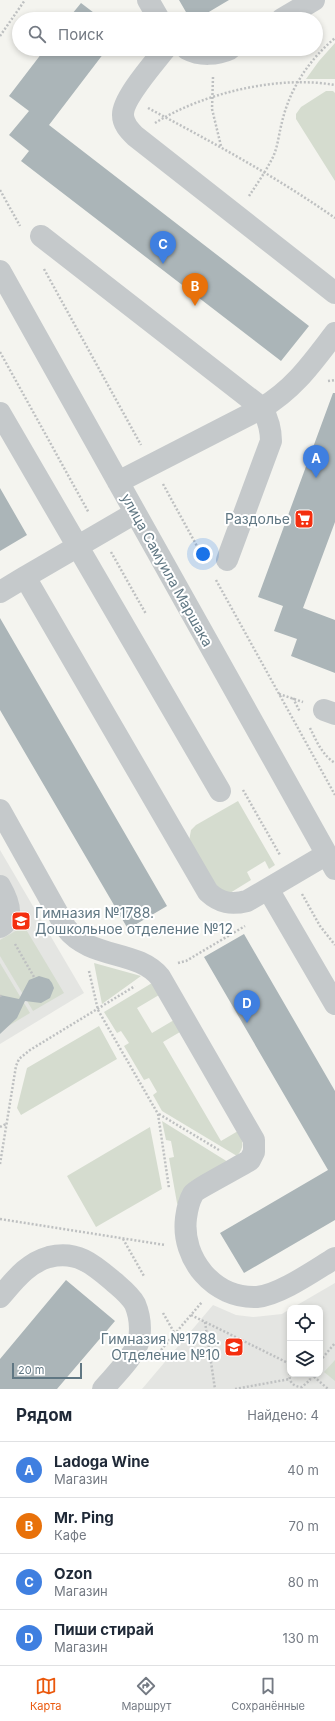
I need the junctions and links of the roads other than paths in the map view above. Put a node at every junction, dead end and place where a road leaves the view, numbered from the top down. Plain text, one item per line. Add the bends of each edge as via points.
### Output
1 (148, 0) edge
2 (314, 0) edge
3 (155, 12) edge
4 (294, 12) edge
5 (160, 56) edge
6 (32, 233) road end
7 (0, 271) edge
8 (335, 293) edge
9 (335, 333) edge
10 (262, 408) junction
11 (0, 413) edge
12 (118, 482) junction
13 (135, 513) junction
14 (78, 547) junction
15 (217, 562) road end
16 (25, 577) junction
17 (0, 592) edge
18 (220, 791) dead end
19 (0, 810) edge
20 (331, 862) edge
21 (0, 886) edge
22 (268, 888) junction
23 (2, 926) edge
24 (335, 1004) edge
25 (335, 1258) edge
26 (0, 1297) edge
27 (103, 1389) edge

1 - 3 street
2 - 4 street
5 - 8 street via 123,108 126,127
6 - 10 street
7 - 12 street, улица Самуила Маршака
9 - 10 street via 301,377 278,398
10 - 12 street
10 - 15 street via 269,420 271,441
11 - 14 street
12 - 13 street, улица Самуила Маршака
13 - 14 street
13 - 20 street, улица Самуила Маршака
14 - 16 street
14 - 18 street
16 - 17 street
16 - 22 street via 208,892 216,899 235,904 247,901
19 - 25 street via 66,928 77,940 92,948 145,964 160,977 254,1140 254,1152 250,1160 194,1193 187,1208 185,1227 189,1249 198,1268 206,1278 226,1291 241,1296 257,1297 273,1294
20 - 22 street
21 - 23 street via 9,909 8,918
22 - 24 street
26 - 27 street via 22,1272 35,1263 50,1257 62,1256 91,1262 126,1292 140,1318 138,1342 130,1357

